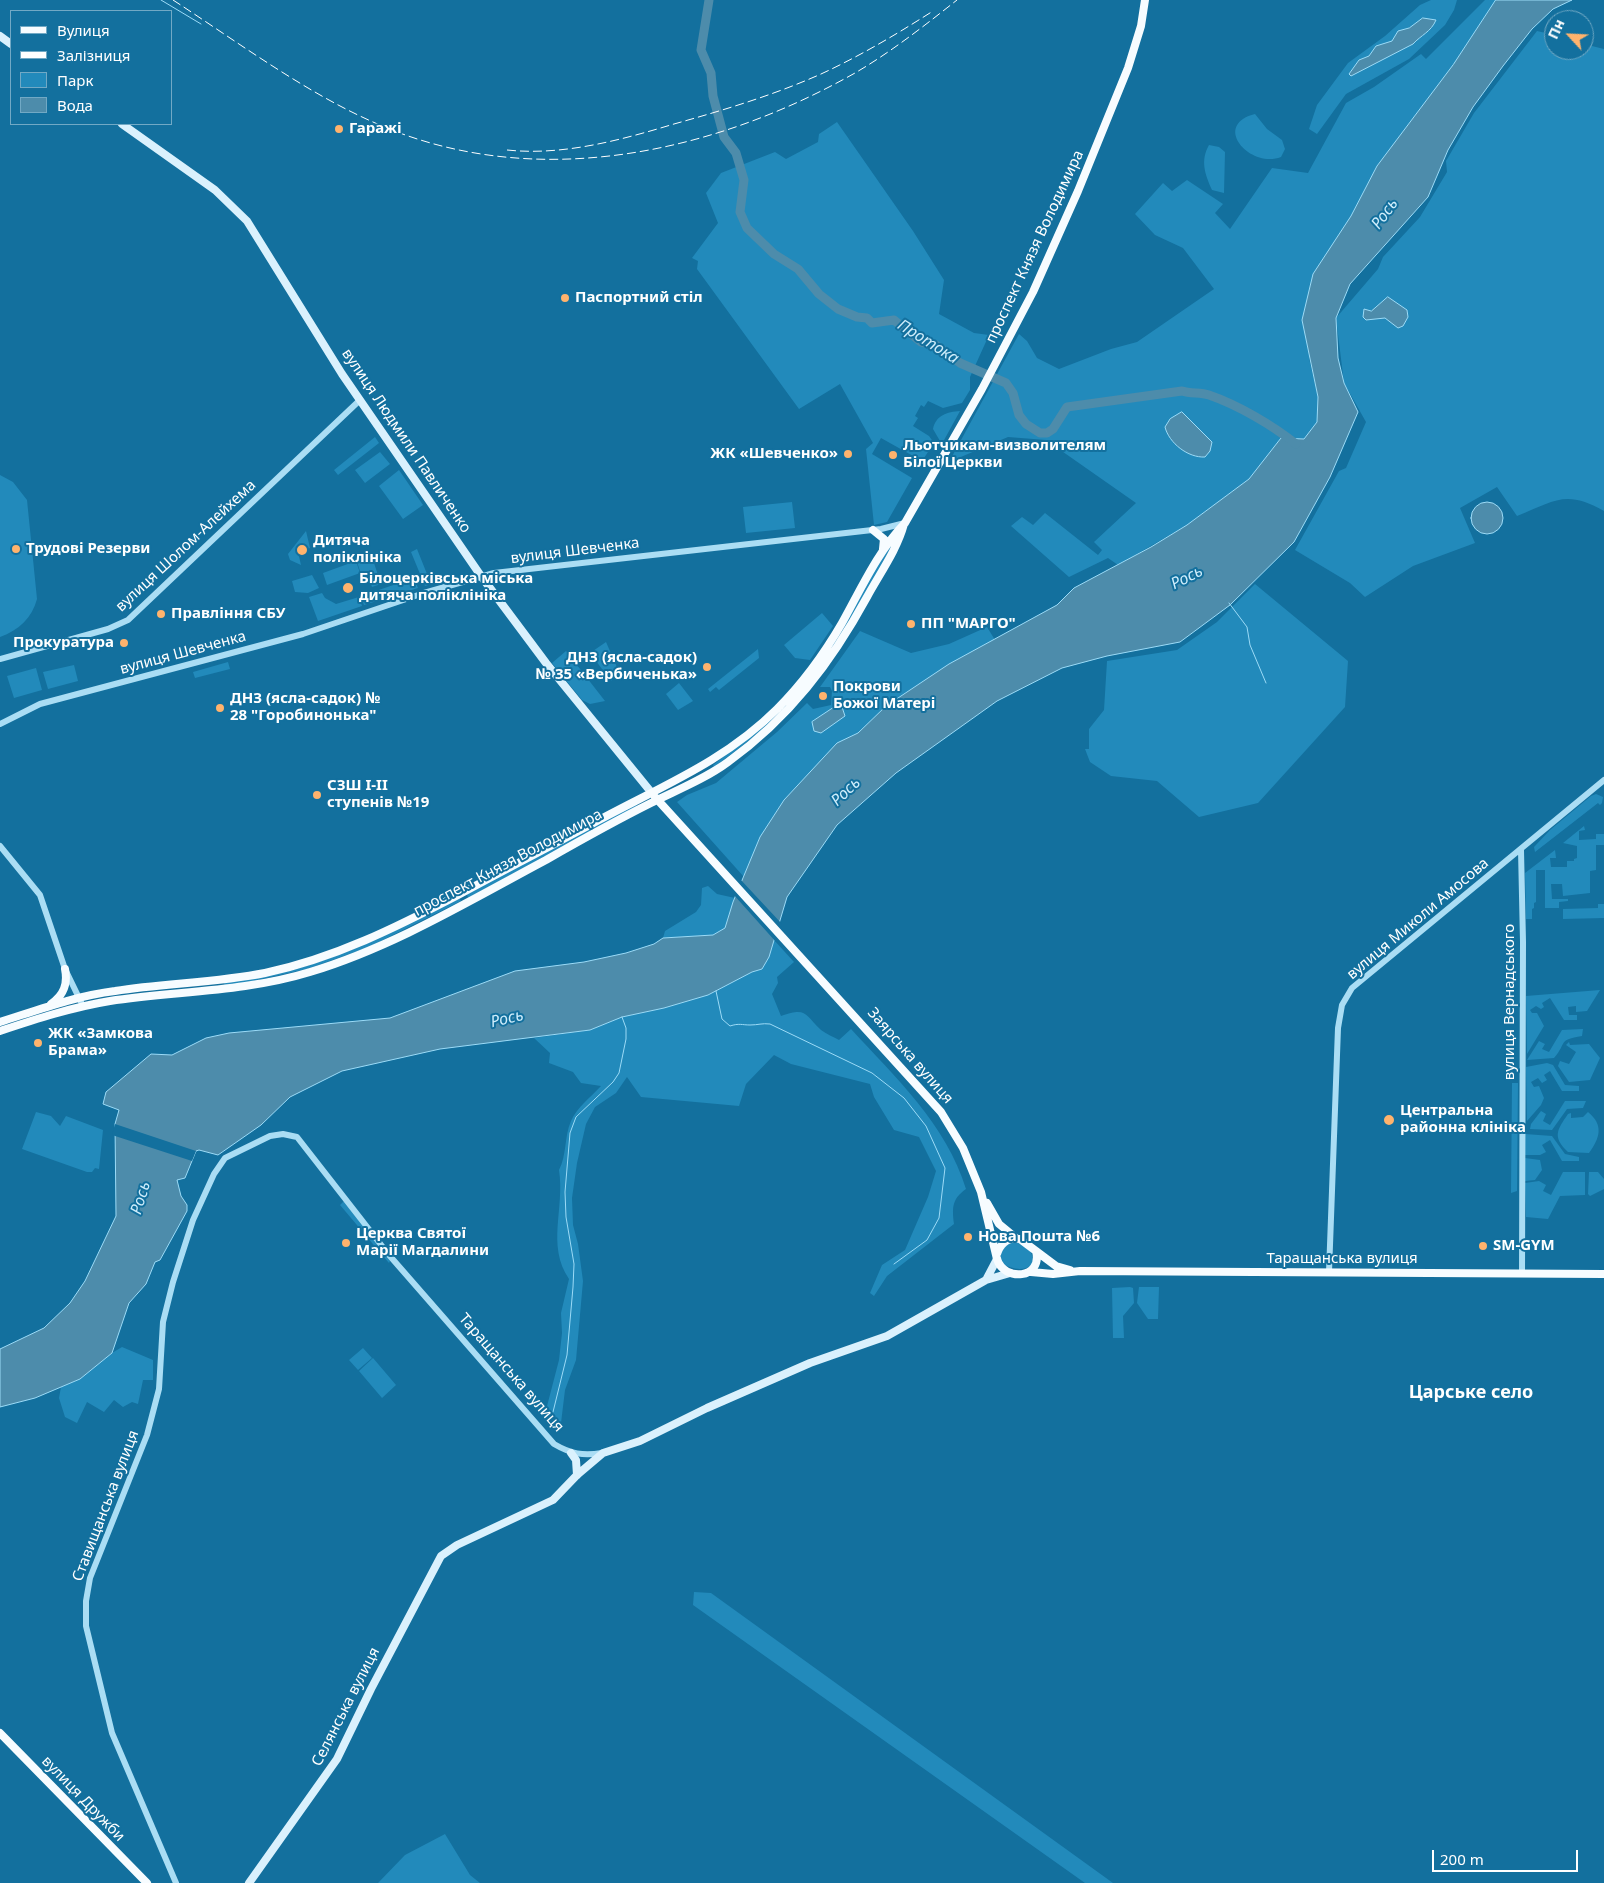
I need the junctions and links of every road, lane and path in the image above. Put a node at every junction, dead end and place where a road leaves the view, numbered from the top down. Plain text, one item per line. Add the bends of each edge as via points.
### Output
1 (1145, 0) edge
2 (123, 125) edge
3 (354, 392) junction
4 (360, 400) junction
5 (351, 408) junction
6 (366, 409) junction
7 (905, 522) junction
8 (873, 530) junction
9 (883, 551) junction
10 (481, 576) junction
11 (0, 659) edge
12 (0, 724) edge
13 (1604, 780) edge
14 (652, 792) junction
15 (657, 800) junction
16 (0, 846) edge
17 (1521, 850) junction
18 (65, 969) junction
19 (80, 997) junction
20 (48, 1006) junction
21 (83, 1007) junction
22 (0, 1022) edge
23 (0, 1031) edge
24 (219, 1164) joint
25 (981, 1192) junction
26 (1016, 1238) junction
27 (1036, 1251) junction
28 (997, 1256) junction
29 (1080, 1271) junction
30 (1031, 1272) junction
31 (1329, 1272) junction
32 (1010, 1273) junction
33 (1522, 1273) junction
34 (1604, 1274) edge
35 (986, 1280) junction
36 (571, 1453) junction
37 (603, 1453) junction
38 (577, 1474) junction
39 (0, 1733) edge
40 (147, 1883) edge
41 (176, 1883) edge
42 (249, 1883) edge

1 - 7 main road, проспект Князя Володимира via 1133,54 1063,226 996,363
2 - 3 main road, вулиця Людмили Павличенко via 215,190 244,217
3 - 4 main road, вулиця Людмили Павличенко
3 - 5 street
4 - 5 street, вулиця Шолом-Алейхема
4 - 6 main road, вулиця Людмили Павличенко
5 - 6 street
5 - 11 street, вулиця Шолом-Алейхема via 128,620 108,629
6 - 10 main road, вулиця Людмили Павличенко
7 - 8 street, вулиця Шевченка
7 - 9 main road, проспект Князя Володимира
7 - 15 main road, проспект Князя Володимира via 897,544 848,630 806,692 775,724 727,763
8 - 9 main road via 884,539
8 - 10 street, вулиця Шевченка
9 - 14 main road, проспект Князя Володимира via 823,652 776,710 721,756
10 - 12 street, вулиця Шевченка via 303,634 40,704
10 - 14 main road, вулиця Людмили Павличенко via 546,663
13 - 17 street, вулиця Миколи Амосова
14 - 15 main road
14 - 19 main road, проспект Князя Володимира via 360,944 265,973
15 - 21 main road, проспект Князя Володимира via 410,932 344,960 257,985
15 - 25 main road, Заярська вулиця via 941,1112 964,1148
16 - 18 street via 40,895
17 - 31 street, вулиця Миколи Амосова via 1352,988 1342,1005 1338,1028
17 - 33 street, вулиця Вернадського
18 - 19 street
18 - 20 main road via 65,989
19 - 20 main road, проспект Князя Володимира
19 - 21 street
20 - 22 main road, проспект Князя Володимира
21 - 23 main road, проспект Князя Володимира
24 - 36 street, Таращанська вулиця via 234,1152 270,1136 297,1137 389,1255 554,1444
24 - 41 street, Ставищанська вулиця via 193,1220 173,1282 163,1322 159,1389 147,1435 90,1578 86,1601 86,1626 112,1733
25 - 26 main road, Заярська вулиця via 999,1224
25 - 28 main road, Заярська вулиця
26 - 27 main road
26 - 28 main road via 1004,1242
27 - 29 main road, Таращанська вулиця via 1056,1266
27 - 30 main road via 1036,1266
28 - 32 main road via 1001,1268
28 - 35 main road via 992,1274
29 - 30 main road, Таращанська вулиця
29 - 31 main road, Таращанська вулиця
30 - 32 main road
31 - 33 main road, Таращанська вулиця
32 - 35 main road
33 - 34 main road, Таращанська вулиця
35 - 37 main road via 887,1336 806,1365 640,1441
36 - 37 street
36 - 38 main road via 576,1460
37 - 38 main road, Селянська вулиця
38 - 42 main road, Селянська вулиця via 553,1500 457,1545 441,1556 337,1759
39 - 40 main road, вулиця Дружби

